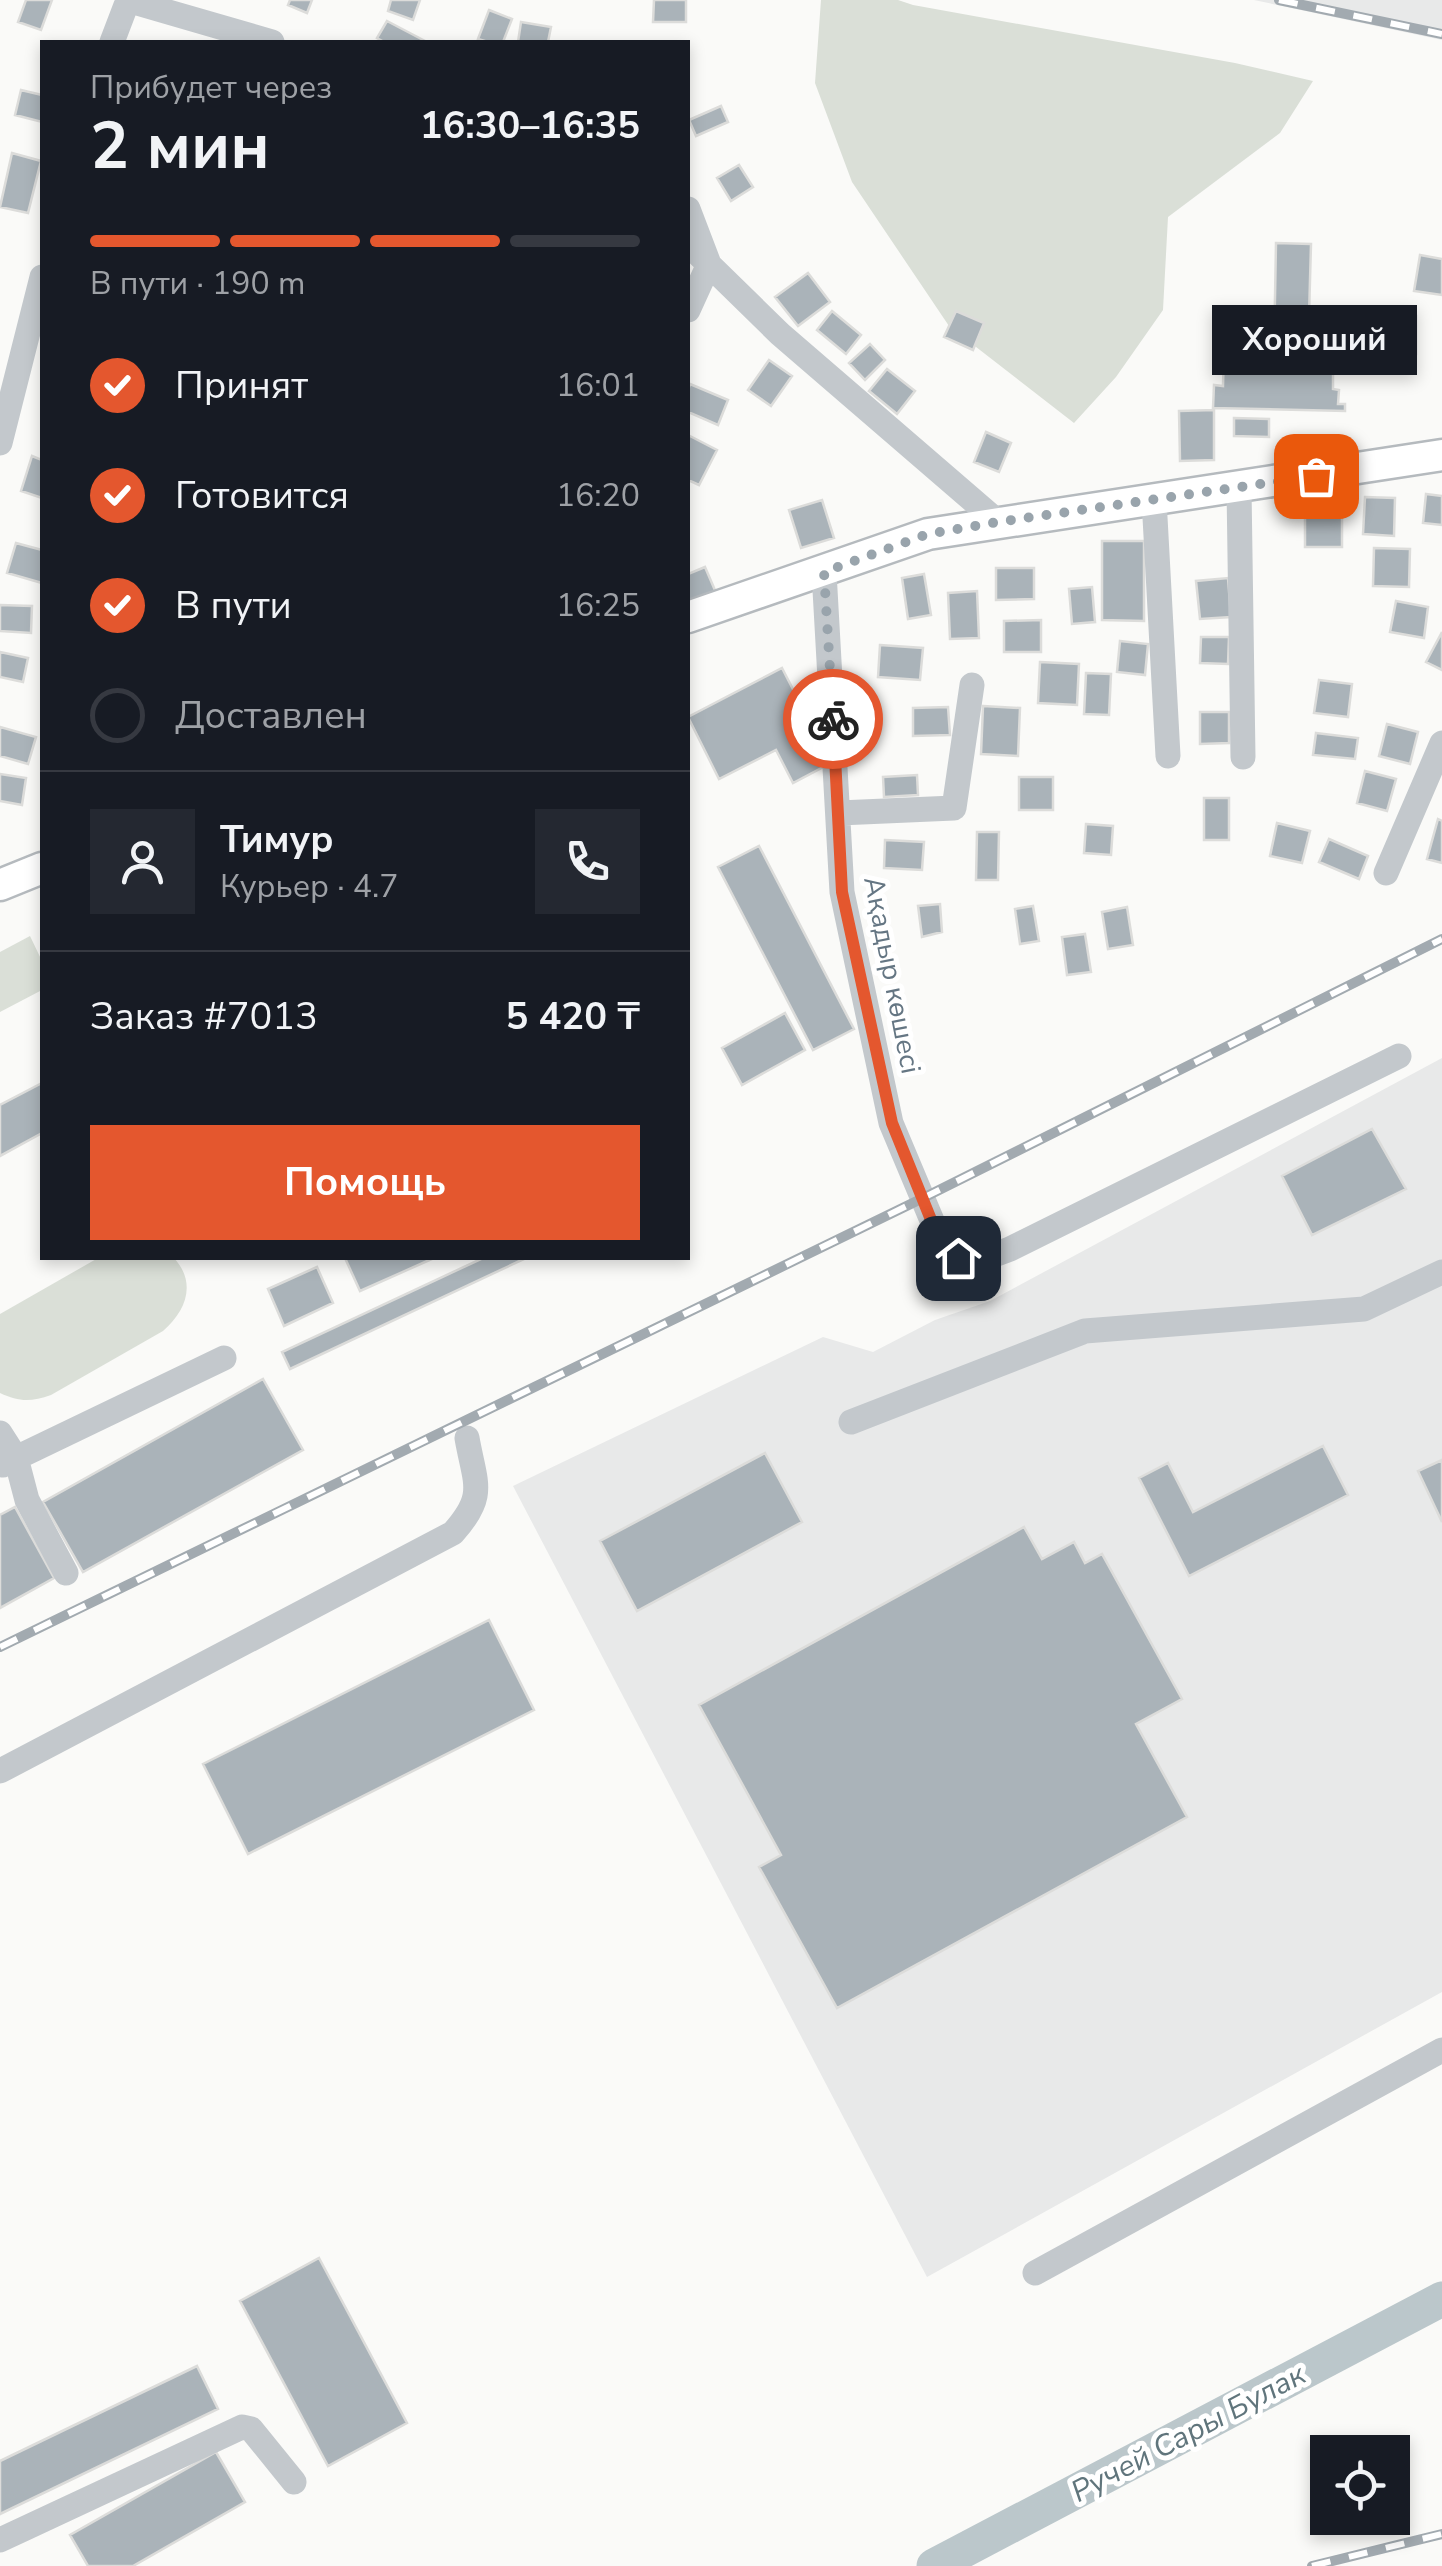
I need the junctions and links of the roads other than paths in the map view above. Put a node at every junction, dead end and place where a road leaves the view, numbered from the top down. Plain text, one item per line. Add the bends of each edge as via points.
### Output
1 (128, 0) edge
2 (241, 39) edge
3 (113, 40) edge
4 (690, 214) edge
5 (690, 246) edge
6 (709, 264) junction
7 (40, 282) edge
8 (690, 306) edge
9 (12, 354) edge
10 (0, 443) edge
11 (1442, 454) edge
12 (1240, 488) junction
13 (1154, 499) junction
14 (998, 522) junction
15 (824, 572) junction
16 (690, 616) edge
17 (972, 685) dead end
18 (1442, 743) edge
19 (1168, 756) dead end
20 (1243, 757) dead end
21 (839, 813) junction
22 (40, 869) edge
23 (1386, 873) dead end
24 (0, 885) edge
25 (1399, 1056) dead end
26 (1442, 1272) edge
27 (224, 1358) dead end
28 (850, 1422) dead end
29 (0, 1433) edge
30 (467, 1438) dead end
31 (8, 1463) edge
32 (66, 1573) dead end
33 (0, 1772) edge
34 (1442, 2050) edge
35 (1035, 2272) dead end
36 (294, 2482) dead end
37 (0, 2540) edge

1 - 2 street
1 - 3 street
4 - 6 street
5 - 6 street
6 - 8 street
6 - 14 street
7 - 9 street
9 - 10 street
11 - 12 main road
12 - 13 main road
12 - 20 street
13 - 14 main road
13 - 19 street
14 - 15 main road via 928,534
15 - 16 main road
15 - 21 street, Ақадыр көшесі
17 - 21 street via 954,808
18 - 23 street
21 - 25 street, Ақадыр көшесі via 842,892 892,1123 940,1242 958,1258 978,1261 1010,1249
22 - 24 main road
26 - 28 street via 1364,1309 1086,1330
27 - 31 street
29 - 31 street
30 - 33 street via 477,1495 453,1533
31 - 32 street
34 - 35 street
36 - 37 street via 251,2429 242,2427

